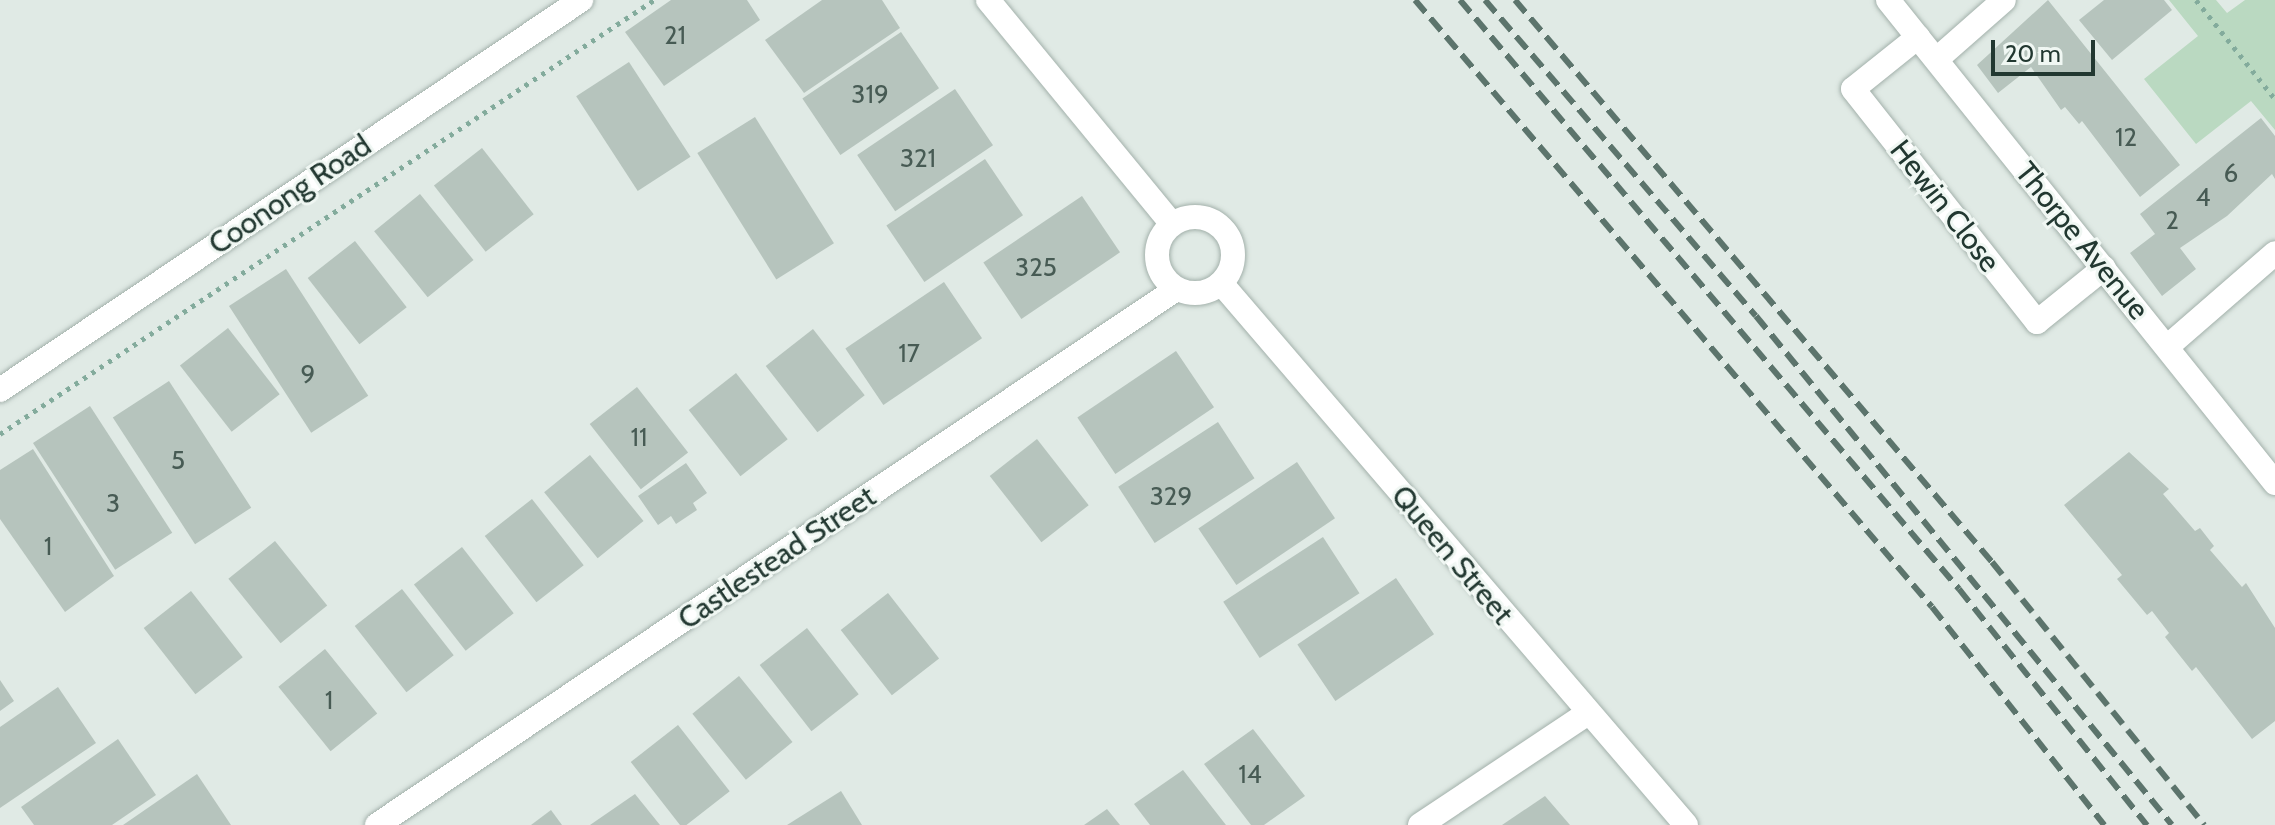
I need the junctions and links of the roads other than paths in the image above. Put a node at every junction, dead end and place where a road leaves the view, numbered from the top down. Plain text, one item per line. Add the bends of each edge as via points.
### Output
1 (581, 0) edge
2 (988, 0) edge
3 (1888, 0) edge
4 (2004, 0) edge
5 (1918, 37) junction
6 (1937, 59) junction
7 (1172, 224) junction
8 (2275, 253) edge
9 (2104, 268) junction
10 (1221, 283) junction
11 (1175, 290) junction
12 (2167, 347) junction
13 (0, 390) edge
14 (2275, 483) edge
15 (1588, 713) junction
16 (377, 825) edge
17 (1420, 825) edge
18 (1686, 825) edge

1 - 13 street, Coonong Road
2 - 7 street
3 - 5 street, Thorpe Avenue
4 - 6 street
5 - 6 street, Thorpe Avenue
5 - 9 street, Hewin Close via 1853,89 2037,322
6 - 9 street, Thorpe Avenue
7 - 10 street via 1196,216 1209,218 1229,235 1233,260
7 - 11 street via 1158,246 1157,259
8 - 12 street
9 - 12 street, Thorpe Avenue
10 - 11 street via 1200,293
10 - 15 street, Queen Street
11 - 16 street, Castlestead Street
12 - 14 street, Thorpe Avenue
15 - 17 street
15 - 18 street, Queen Street

